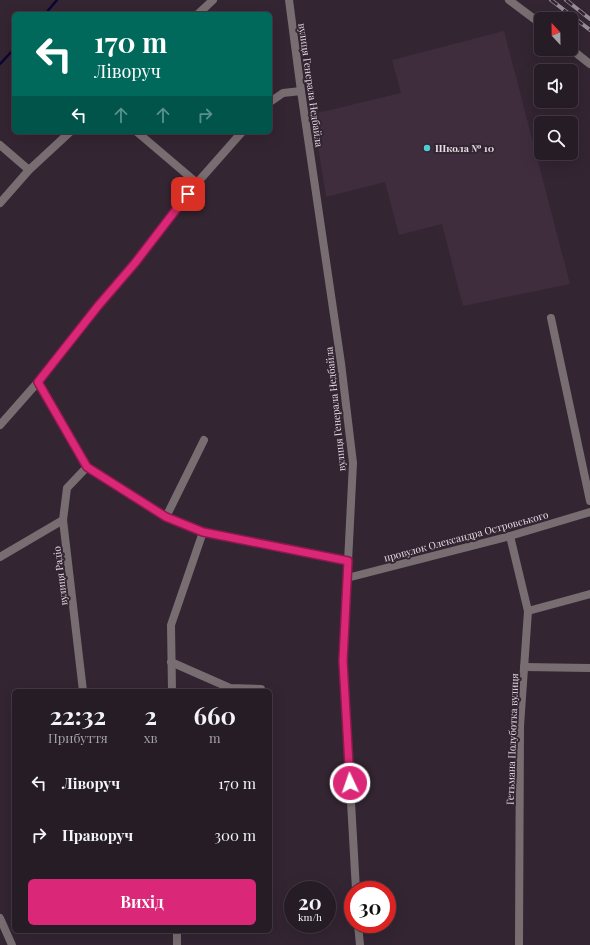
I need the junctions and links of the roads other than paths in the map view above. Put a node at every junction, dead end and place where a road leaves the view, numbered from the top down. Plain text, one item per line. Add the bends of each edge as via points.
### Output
1 (214, 0) edge
2 (289, 0) edge
3 (510, 0) edge
4 (200, 12) edge
5 (534, 19) edge
6 (578, 55) edge
7 (590, 64) edge
8 (300, 91) junction
9 (272, 100) edge
10 (68, 134) edge
11 (139, 134) edge
12 (240, 134) edge
13 (0, 145) edge
14 (29, 170) junction
15 (196, 183) junction
16 (0, 203) edge
17 (551, 318) dead end
18 (38, 382) junction
19 (0, 425) edge
20 (204, 440) dead end
21 (87, 467) junction
22 (590, 501) edge
23 (590, 512) edge
24 (166, 517) junction
25 (63, 520) junction
26 (203, 532) junction
27 (510, 536) junction
28 (0, 557) edge
29 (348, 561) junction
30 (347, 578) junction
31 (590, 594) edge
32 (528, 611) junction
33 (171, 662) junction
34 (524, 667) junction
35 (590, 668) edge
36 (83, 689) edge
37 (172, 689) edge
38 (261, 689) dead end
39 (355, 881) edge
40 (0, 918) edge
41 (177, 933) edge
42 (359, 933) edge
43 (12, 945) edge
44 (177, 945) edge
45 (360, 945) edge
46 (518, 945) edge

1 - 4 street
2 - 8 street, вулиця Генерала Недбайла
3 - 5 street
6 - 7 street
8 - 9 street via 283,92
8 - 29 street, вулиця Генерала Недбайла via 341,363 352,463
10 - 14 street
11 - 15 street
12 - 15 street
13 - 14 street
14 - 16 street
15 - 18 street
17 - 22 street
18 - 19 street
18 - 21 street
20 - 24 street
21 - 24 street
21 - 25 street, вулиця Радіо via 67,488
23 - 27 street, провулок Олександра Островського
24 - 26 street
25 - 28 street
25 - 36 street, вулиця Радіо
26 - 29 street
26 - 33 street via 171,625
27 - 30 street, провулок Олександра Островського
27 - 32 street, Гетьмана Полуботка вулиця
29 - 30 street, вулиця Генерала Недбайла
30 - 39 street, вулиця Генерала Недбайла via 343,661
31 - 32 street
32 - 34 street, Гетьмана Полуботка вулиця
33 - 37 street
33 - 38 street via 230,688
34 - 35 street
34 - 46 street, Гетьмана Полуботка вулиця via 520,726
40 - 43 street
41 - 44 street
42 - 45 street

